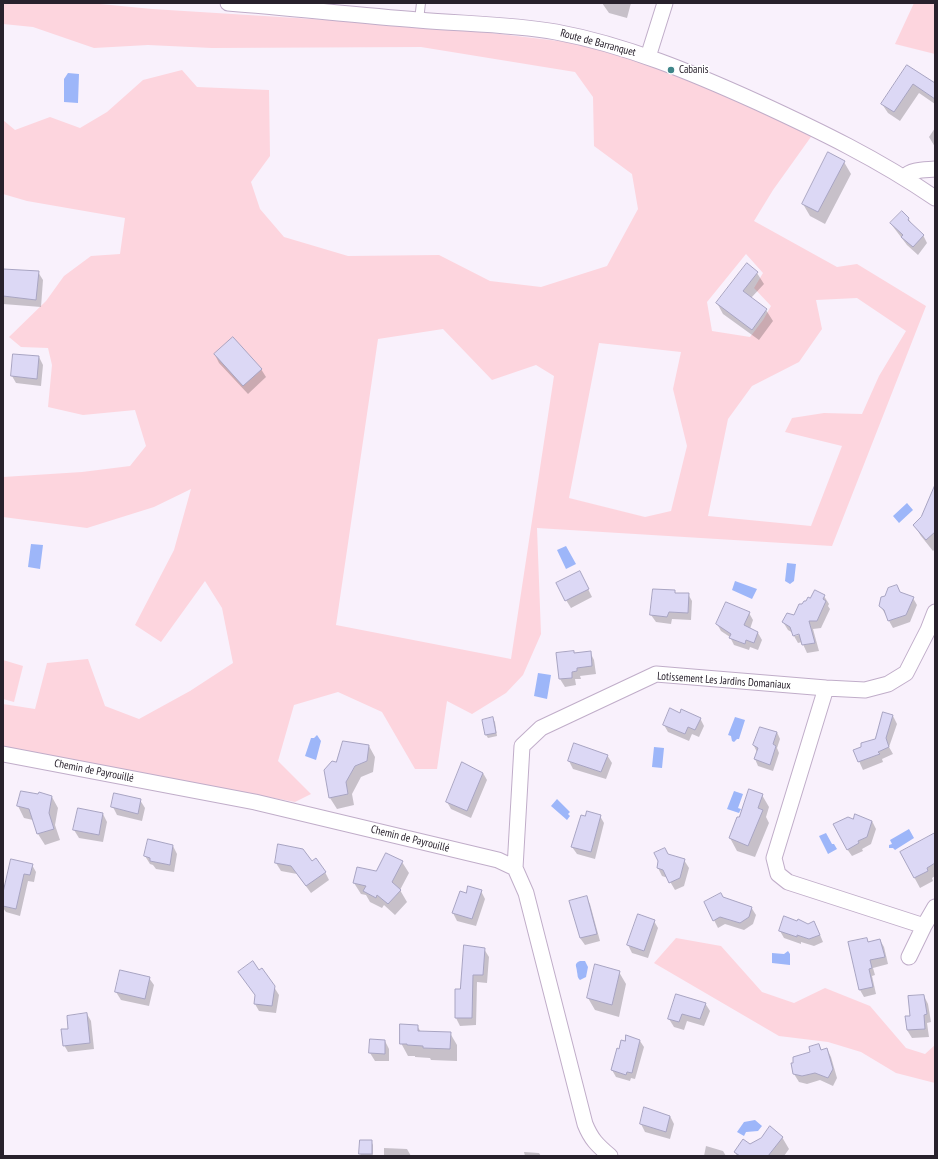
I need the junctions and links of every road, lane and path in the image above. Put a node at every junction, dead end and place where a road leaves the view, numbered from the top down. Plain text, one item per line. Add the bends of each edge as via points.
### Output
1 (228, 3) edge
2 (421, 3) edge
3 (665, 3) edge
4 (420, 20) junction
5 (648, 57) junction
6 (935, 169) edge
7 (904, 177) junction
8 (935, 198) edge
9 (935, 612) edge
10 (931, 631) edge
11 (826, 688) junction
12 (3, 754) edge
13 (515, 868) junction
14 (935, 907) edge
15 (924, 926) junction
16 (909, 957) dead end
17 (610, 1156) edge

1 - 4 street, Route de Barranquet
2 - 4 lane
3 - 5 street
4 - 5 street, Route de Barranquet via 492,24 556,32
5 - 7 street, Route de Barranquet via 821,131
6 - 7 street via 913,171
7 - 8 street, Route de Barranquet
9 - 10 street, Lotissement Les Jardins Domaniaux
10 - 11 street, Lotissement Les Jardins Domaniaux via 906,673 888,684 865,690
11 - 13 street, Lotissement Les Jardins Domaniaux via 656,674 541,728 522,746
11 - 15 street via 774,858 778,874 788,882
12 - 13 street, Chemin de Payrouillé via 255,802 498,860
13 - 17 street via 526,893 585,1124 590,1136
14 - 15 street
15 - 16 street

